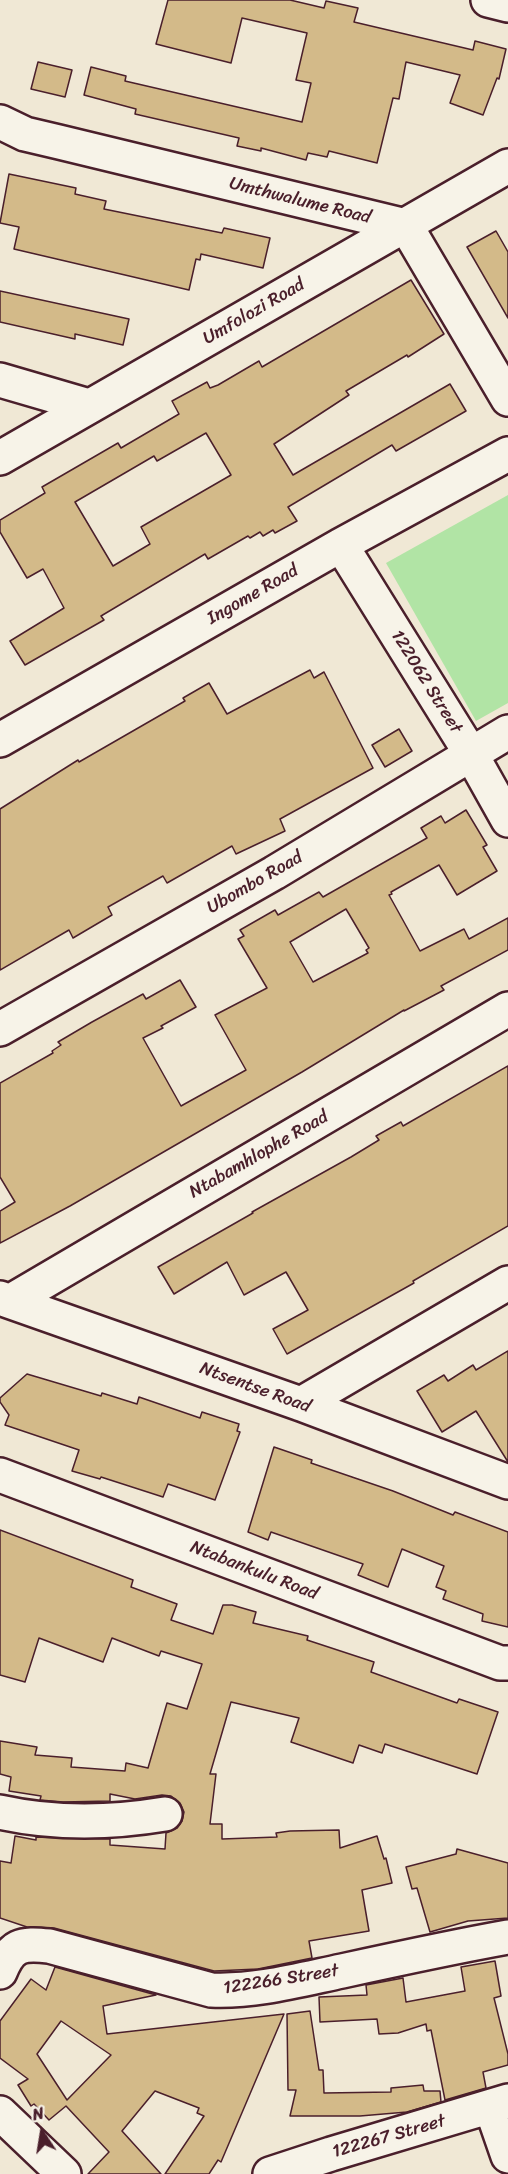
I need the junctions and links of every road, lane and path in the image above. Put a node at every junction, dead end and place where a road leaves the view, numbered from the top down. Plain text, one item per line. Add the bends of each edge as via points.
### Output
1 (488, 0) edge
2 (508, 5) edge
3 (0, 123) edge
4 (508, 166) edge
5 (406, 226) junction
6 (0, 380) edge
7 (508, 399) edge
8 (89, 406) junction
9 (508, 454) edge
10 (0, 458) edge
11 (341, 545) junction
12 (508, 732) edge
13 (0, 740) edge
14 (471, 754) junction
15 (508, 820) edge
16 (508, 1009) edge
17 (0, 1029) edge
18 (508, 1284) edge
19 (5, 1299) edge
20 (301, 1404) junction
21 (0, 1475) edge
22 (508, 1482) edge
23 (508, 1663) edge
24 (0, 1812) edge
25 (165, 1814) dead end
26 (508, 1937) edge
27 (0, 1972) edge
28 (500, 2104) edge
29 (0, 2113) edge
30 (508, 2156) edge
31 (64, 2174) edge
32 (270, 2174) edge

1 - 2 street
3 - 5 street, Umthwalume Road via 25,134
4 - 5 street, Umfolozi Road
5 - 7 street
5 - 8 street, Umfolozi Road
6 - 8 street
8 - 10 street, Umfolozi Road
9 - 11 street, Ingome Road
11 - 13 street, Ingome Road
11 - 14 street, 122062 Street
12 - 14 street, Ubombo Road
14 - 15 street, 122062 Street
14 - 17 street, Ubombo Road via 274,873
16 - 19 street, Ntabamhlophe Road
18 - 20 street
19 - 20 street, Ntsentse Road
20 - 22 street, Ntsentse Road
21 - 23 street, Ntabankulu Road via 500,1664
24 - 25 street via 80,1821
26 - 27 street, 122266 Street via 232,1991 211,1990 31,1944 9,1954
28 - 30 street
28 - 32 street, 122267 Street
29 - 31 street

